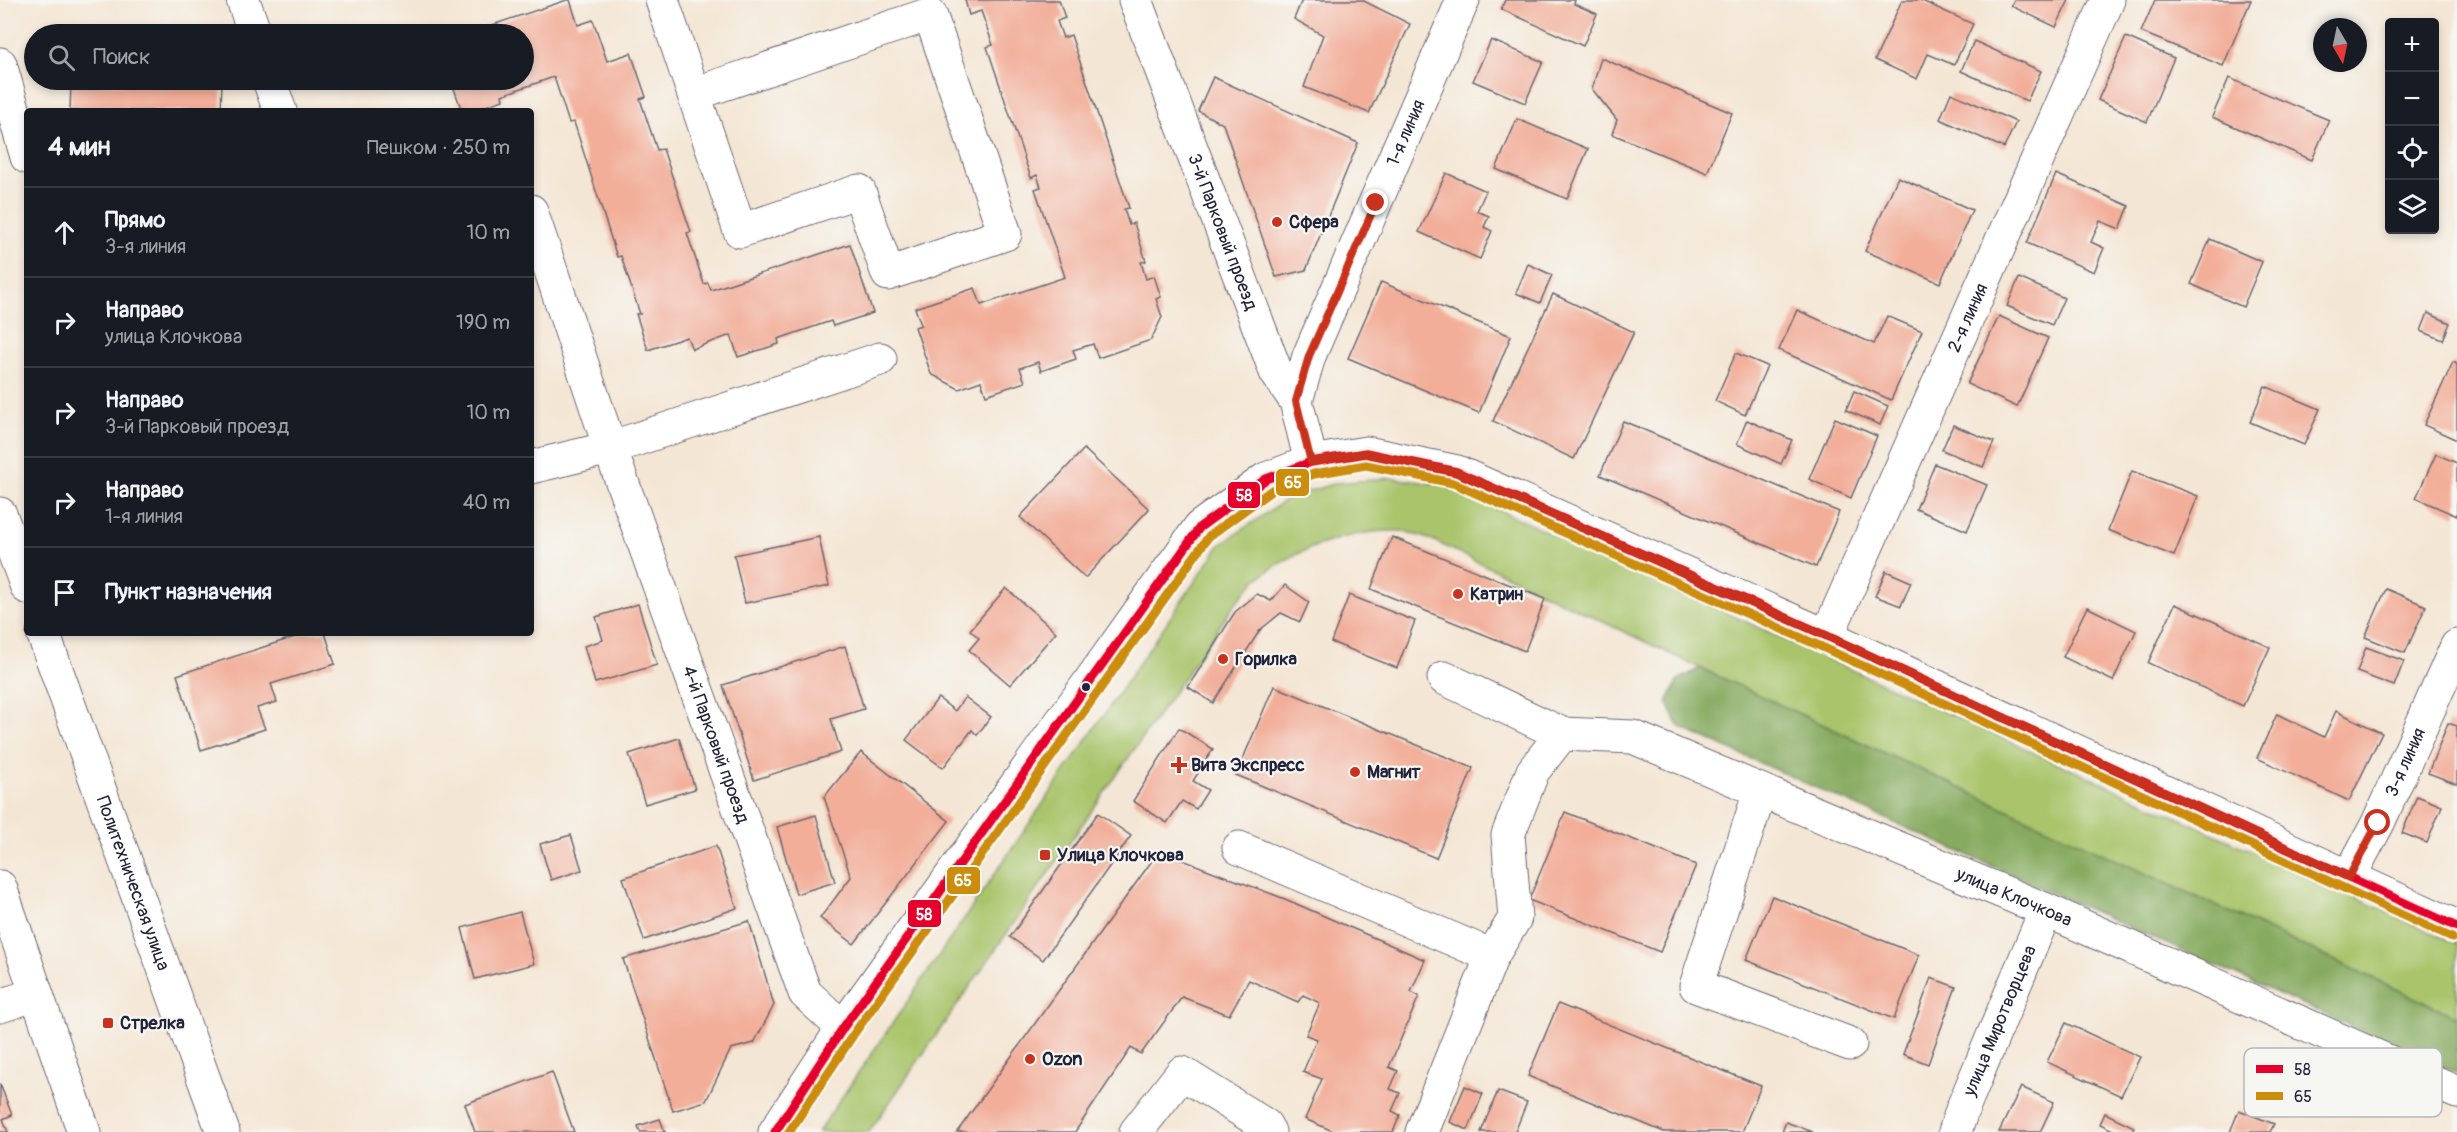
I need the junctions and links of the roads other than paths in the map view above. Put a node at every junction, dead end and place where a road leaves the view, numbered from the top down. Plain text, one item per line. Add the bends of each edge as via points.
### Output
1 (243, 0) edge
2 (662, 0) edge
3 (1135, 0) edge
4 (1463, 0) edge
5 (2108, 0) edge
6 (251, 24) edge
7 (0, 64) edge
8 (273, 90) edge
9 (694, 94) junction
10 (279, 108) edge
11 (24, 147) edge
12 (534, 220) edge
13 (880, 359) dead end
14 (1296, 401) junction
15 (610, 448) junction
16 (1311, 462) junction
17 (534, 466) edge
18 (4, 534) edge
19 (24, 578) edge
20 (44, 636) edge
21 (1827, 636) junction
22 (2457, 646) edge
23 (1444, 678) dead end
24 (1562, 735) junction
25 (1760, 792) junction
26 (1239, 848) dead end
27 (2349, 877) junction
28 (0, 887) edge
29 (2046, 910) junction
30 (2457, 927) edge
31 (1492, 956) junction
32 (36, 994) junction
33 (0, 1006) edge
34 (843, 1028) junction
35 (1850, 1044) dead end
36 (2358, 1048) edge
37 (2442, 1085) edge
38 (2457, 1092) edge
39 (84, 1132) edge
40 (223, 1132) edge
41 (776, 1132) edge
42 (1136, 1132) edge
43 (1269, 1132) edge
44 (1422, 1132) edge
45 (1955, 1132) edge

1 - 6 street
2 - 9 street
3 - 14 street, 3-й Парковый проезд via 1276,372
4 - 14 street, 1-я линия via 1309,356
5 - 21 street, 2-я линия
7 - 11 street
8 - 10 street
9 - 9 street via 740,231 859,191 888,274 1005,234 930,14
12 - 15 street, 4-й Парковый проезд
13 - 15 street
14 - 16 street, 3-й Парковый проезд
15 - 17 street
15 - 34 street, 4-й Парковый проезд via 805,993
16 - 21 street via 1365,453 1456,472
16 - 34 street via 1266,479 1200,526
18 - 19 street
20 - 40 street, Политехническая улица
21 - 27 street
22 - 27 street, 3-я линия via 2378,823
23 - 24 street
24 - 25 street, улица Клочкова via 1633,737
24 - 31 street via 1533,771 1508,835 1515,918
25 - 29 street, улица Клочкова
25 - 35 street via 1696,986
26 - 31 street
27 - 30 street
28 - 32 street
29 - 36 street, улица Клочкова
29 - 45 street, улица Миротворцева
31 - 44 street
32 - 33 street
32 - 39 street
34 - 41 street
37 - 38 street, улица Клочкова
42 - 43 street via 1182,1073 1265,1125

